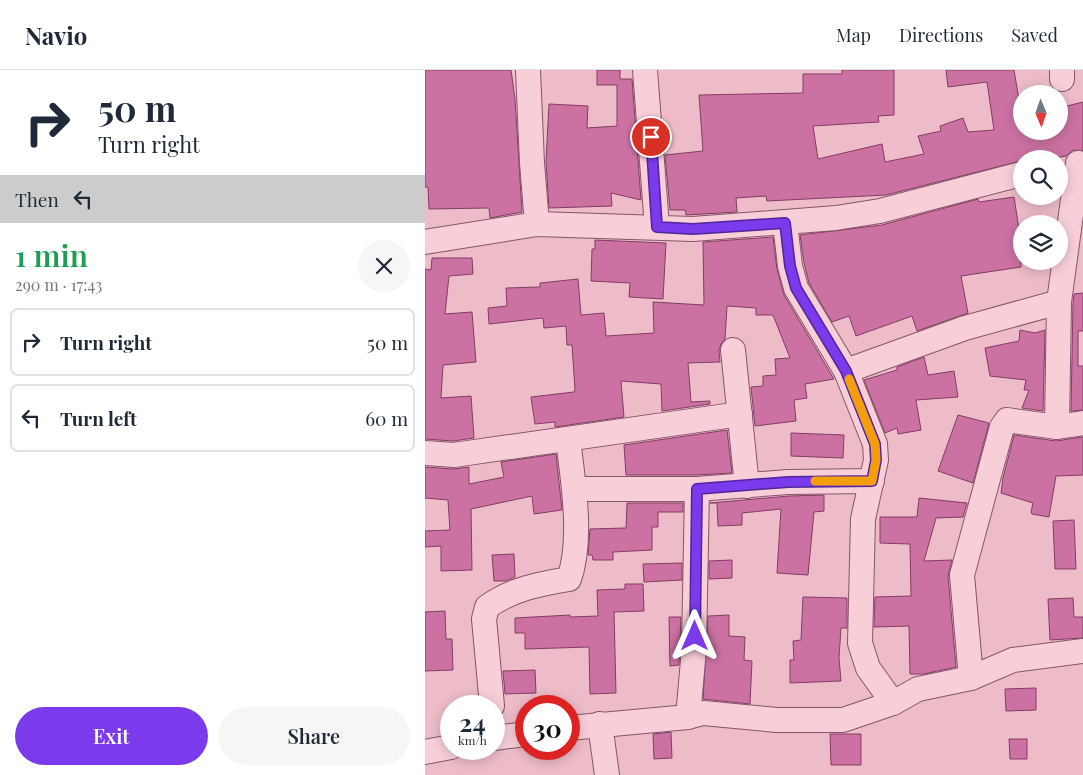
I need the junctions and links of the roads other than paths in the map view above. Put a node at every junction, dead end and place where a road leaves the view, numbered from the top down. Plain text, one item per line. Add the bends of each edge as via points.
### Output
1 (528, 70) edge
2 (645, 70) edge
3 (1073, 163) edge
4 (1013, 176) edge
5 (785, 223) junction
6 (537, 224) junction
7 (657, 227) junction
8 (425, 242) edge
9 (1059, 302) junction
10 (733, 350) dead end
11 (846, 371) junction
12 (740, 414) junction
13 (1083, 423) edge
14 (1057, 427) junction
15 (568, 439) junction
16 (425, 453) edge
17 (872, 481) junction
18 (747, 486) junction
19 (574, 489) junction
20 (697, 489) junction
21 (1083, 651) edge
22 (971, 678) junction
23 (490, 695) edge
24 (893, 703) junction
25 (688, 717) junction
26 (600, 724) junction
27 (580, 727) edge
28 (440, 749) edge
29 (425, 752) edge
30 (607, 775) edge

1 - 6 street
2 - 7 street
3 - 9 street
4 - 5 street via 880,211
5 - 7 street via 693,229
5 - 11 street via 796,288
6 - 7 street
6 - 8 street
9 - 11 street via 965,328
9 - 14 street
10 - 12 street
11 - 17 street via 875,444
12 - 15 street
12 - 18 street
13 - 14 street
14 - 22 street via 1007,420 1002,426 963,575
15 - 16 street via 454,455
15 - 19 street
17 - 18 street
17 - 24 street via 863,519 861,643 868,668
18 - 20 street
19 - 20 street
19 - 23 street via 576,552 569,580 533,585 497,600 487,608 484,619
20 - 25 street via 695,649
21 - 22 street via 1013,660
22 - 24 street via 918,688
24 - 25 street via 843,720 777,720 703,713
25 - 26 street
26 - 27 street
26 - 30 street
28 - 29 street

